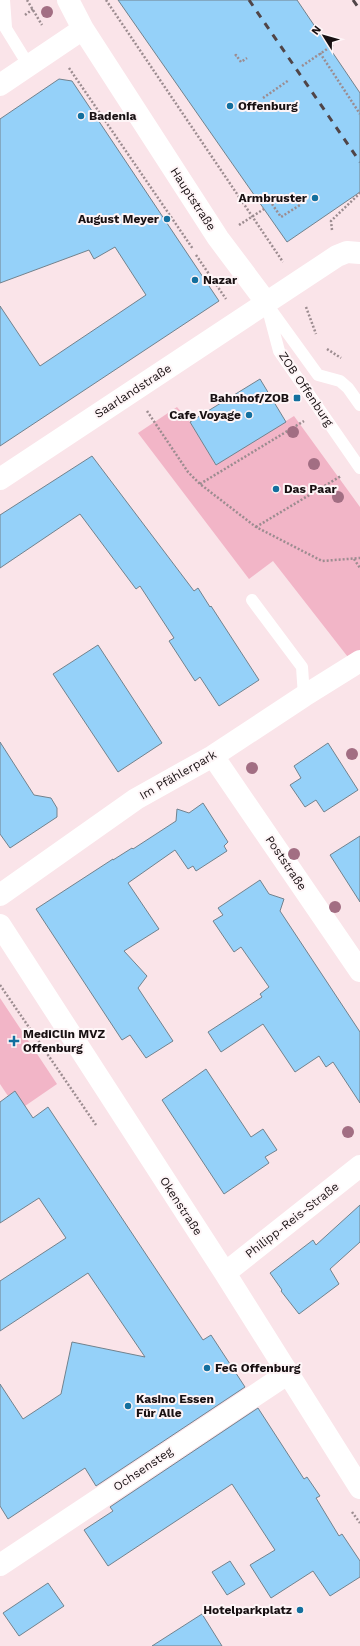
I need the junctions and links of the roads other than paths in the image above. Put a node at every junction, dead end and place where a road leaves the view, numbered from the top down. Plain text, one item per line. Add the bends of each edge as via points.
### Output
1 (4, 0) edge
2 (68, 0) edge
3 (3, 23) edge
4 (83, 30) junction
5 (29, 66) junction
6 (0, 85) edge
7 (360, 253) edge
8 (266, 302) junction
9 (360, 405) edge
10 (359, 467) edge
11 (0, 479) edge
12 (252, 600) dead end
13 (360, 661) edge
14 (304, 696) junction
15 (213, 756) junction
16 (0, 895) edge
17 (0, 925) edge
18 (360, 971) edge
19 (360, 1166) edge
20 (225, 1273) junction
21 (287, 1374) junction
22 (360, 1488) edge
23 (0, 1565) edge

1 - 3 lane
2 - 4 street, Hauptstraße
3 - 5 lane
4 - 5 street
4 - 8 street, Hauptstraße via 218,238
5 - 6 street
7 - 8 street via 347,252 337,256
8 - 9 lane, ZOB Offenburg via 318,375 340,381
8 - 10 lane, ZOB Offenburg via 280,351
8 - 11 street, Saarlandstraße
12 - 14 lane via 302,667
13 - 14 street, Im Pfählerpark
14 - 15 street, Im Pfählerpark
15 - 16 street, Im Pfählerpark via 136,799
15 - 18 street, Poststraße
17 - 20 street, Okenstraße
19 - 20 street, Philipp-Reis-Straße
20 - 21 street, Okenstraße
21 - 22 street, Okenstraße
21 - 23 street, Ochsensteg

